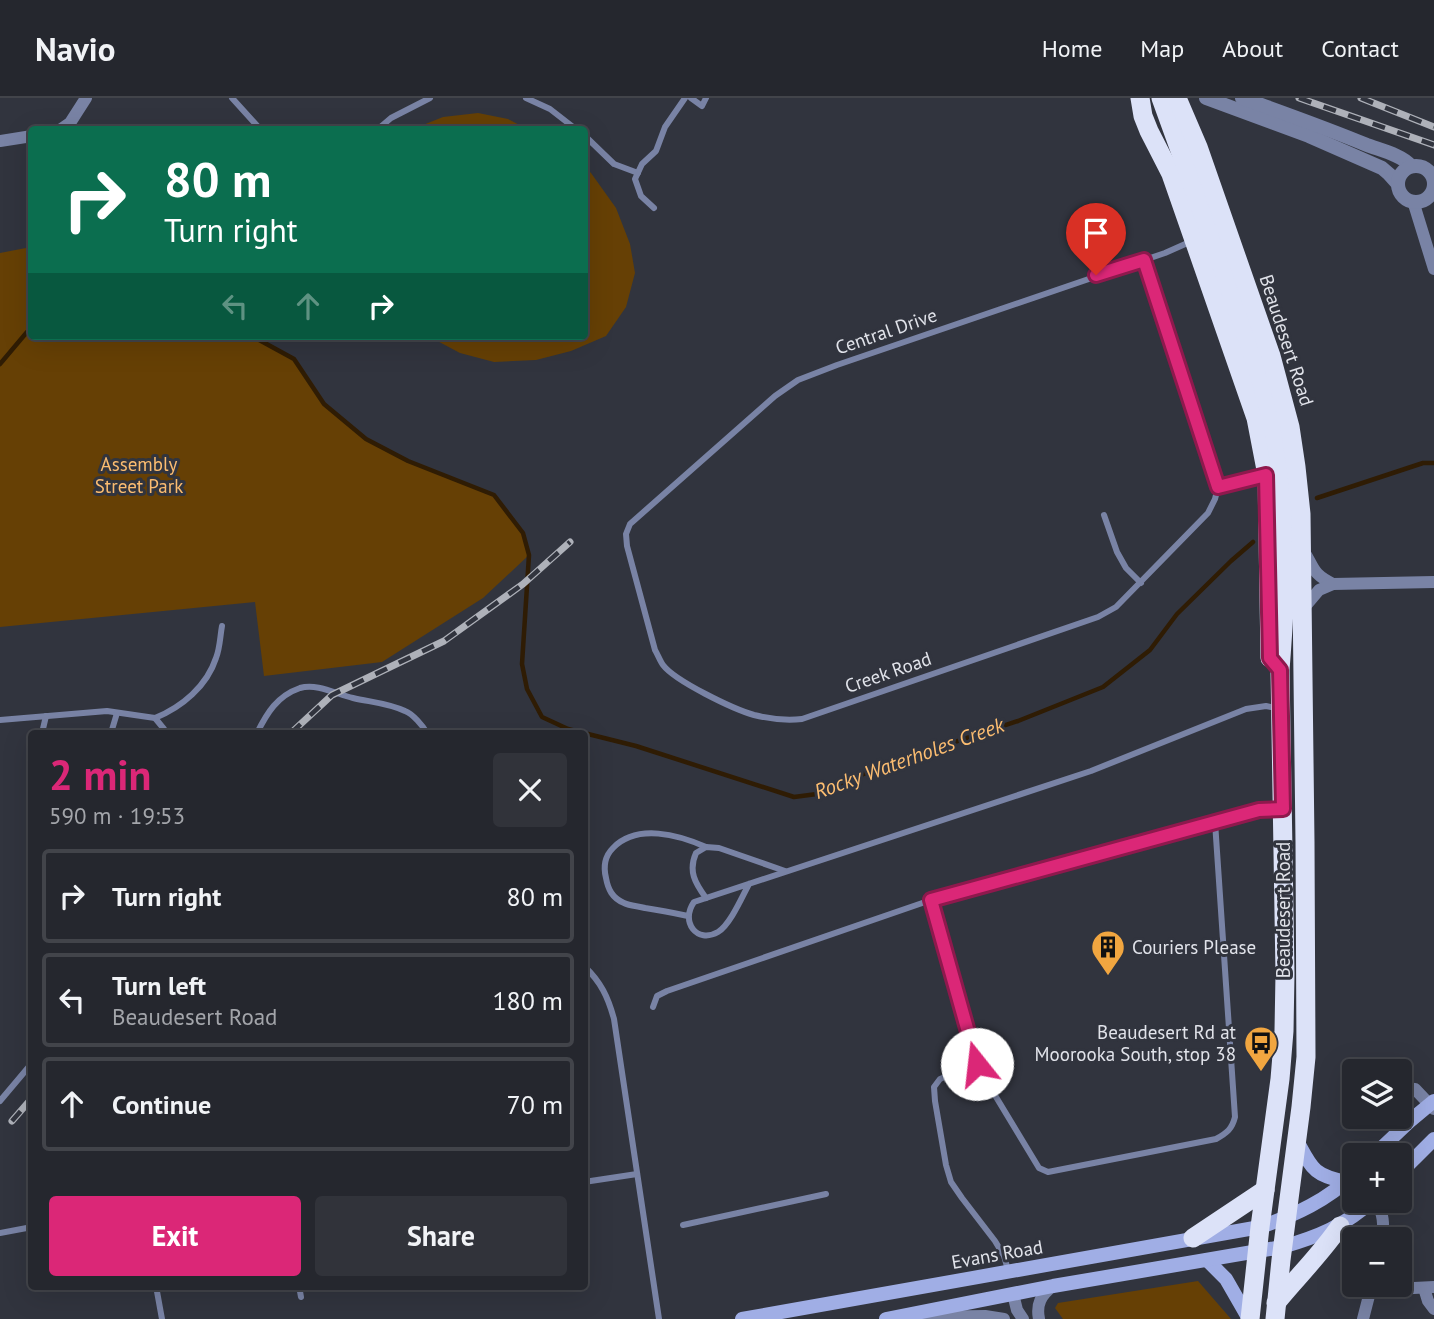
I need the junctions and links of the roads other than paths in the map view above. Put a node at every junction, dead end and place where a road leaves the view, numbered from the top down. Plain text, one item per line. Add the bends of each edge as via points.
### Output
1 (86, 98) edge
2 (232, 98) edge
3 (430, 98) edge
4 (526, 98) edge
5 (685, 98) edge
6 (691, 98) edge
7 (706, 98) edge
8 (1125, 98) edge
9 (1140, 98) edge
10 (1153, 98) edge
11 (1161, 98) edge
12 (1177, 98) edge
13 (1206, 98) edge
14 (1242, 98) edge
15 (65, 126) edge
16 (257, 126) edge
17 (382, 126) edge
18 (572, 126) edge
19 (1149, 131) junction
20 (28, 137) edge
21 (588, 139) edge
22 (0, 141) edge
23 (1411, 166) junction
24 (638, 173) junction
25 (1434, 183) edge
26 (1398, 184) junction
27 (1413, 201) junction
28 (654, 208) dead end
29 (1194, 240) junction
30 (1144, 260) junction
31 (1434, 269) edge
32 (1266, 475) junction
33 (1218, 487) junction
34 (1104, 515) dead end
35 (630, 524) joint
36 (1296, 542) junction
37 (1434, 582) edge
38 (1141, 583) junction
39 (1333, 584) junction
40 (1303, 609) junction
41 (222, 626) dead end
42 (1280, 670) junction
43 (1281, 709) junction
44 (117, 713) junction
45 (46, 716) junction
46 (155, 719) junction
47 (0, 720) edge
48 (43, 730) edge
49 (112, 730) edge
50 (163, 730) edge
51 (259, 730) edge
52 (424, 730) edge
53 (1283, 809) junction
54 (1214, 822) junction
55 (706, 847) junction
56 (786, 872) junction
57 (749, 884) junction
58 (706, 898) junction
59 (931, 900) junction
60 (688, 916) junction
61 (588, 970) edge
62 (653, 1007) dead end
63 (977, 1064) junction
64 (28, 1068) edge
65 (1412, 1089) edge
66 (0, 1101) edge
67 (1432, 1105) edge
68 (1296, 1139) junction
69 (1434, 1139) edge
70 (1388, 1143) edge
71 (1412, 1161) edge
72 (638, 1174) junction
73 (1342, 1177) edge
74 (588, 1181) edge
75 (1342, 1184) edge
76 (1265, 1190) junction
77 (826, 1194) dead end
78 (1359, 1213) edge
79 (1286, 1218) junction
80 (683, 1225) dead end
81 (1340, 1226) junction
82 (1260, 1227) junction
83 (28, 1228) edge
84 (0, 1233) edge
85 (1193, 1238) junction
86 (1282, 1247) junction
87 (1256, 1253) junction
88 (1207, 1260) junction
89 (1009, 1272) junction
90 (1053, 1286) junction
91 (1429, 1287) edge
92 (157, 1290) edge
93 (300, 1290) edge
94 (1013, 1294) junction
95 (301, 1297) dead end
96 (1369, 1297) edge
97 (1434, 1309) edge
98 (1275, 1311) edge
99 (891, 1318) edge
100 (162, 1319) edge
101 (659, 1319) edge
102 (742, 1319) edge
103 (1004, 1319) edge
104 (1023, 1319) edge
105 (1039, 1319) edge
106 (1250, 1319) edge
107 (1363, 1319) edge

1 - 15 street
2 - 16 lane
3 - 17 lane
4 - 18 lane
5 - 24 lane via 665,127 656,151
6 - 7 lane via 702,106
8 - 19 highway
9 - 19 highway
10 - 29 highway via 1198,229
11 - 36 highway, Beaudesert Road via 1259,373
12 - 36 highway, Beaudesert Road via 1277,379 1296,467
13 - 26 street via 1382,168
14 - 23 street
19 - 29 highway via 1171,174
20 - 22 street
21 - 24 lane via 614,164
23 - 25 street via 1426,169
23 - 26 street via 1401,173
24 - 28 lane via 635,180 641,196
25 - 27 street via 1427,197
26 - 27 street via 1401,193
27 - 31 street
29 - 30 lane, Central Drive
29 - 32 highway via 1256,418
30 - 33 lane
30 - 35 lane, Central Drive via 799,380
32 - 33 lane
32 - 42 highway via 1270,658
33 - 38 lane, Creek Road via 1208,513
34 - 38 lane via 1116,552
35 - 38 lane, Creek Road via 626,546 663,666 714,697 774,719 802,719 1098,617
36 - 39 street via 1316,573
36 - 40 highway, Beaudesert Road
36 - 42 highway, Beaudesert Road
37 - 39 street
39 - 40 street via 1319,590
40 - 68 highway, Beaudesert Road via 1306,1034
41 - 46 lane via 218,655 205,681
42 - 43 highway, Beaudesert Road
43 - 53 highway, Beaudesert Road
43 - 56 lane via 1246,709 1091,771
44 - 45 lane
44 - 46 lane
44 - 49 lane
45 - 47 lane
45 - 48 lane
46 - 50 lane
51 - 52 lane via 284,695 303,687 408,712
53 - 54 lane
53 - 76 highway, Beaudesert Road via 1284,1031
54 - 59 lane
54 - 63 lane via 1236,1117 1229,1132 1216,1139 1048,1172 1033,1160
55 - 56 lane
55 - 58 lane via 696,853 692,868 694,881
55 - 60 lane via 686,838 635,835 621,841 605,859 611,895 624,904
56 - 57 lane
57 - 58 lane
57 - 60 lane via 719,931 701,934 692,929
58 - 60 lane via 694,902
59 - 62 lane via 667,991 657,996
59 - 63 lane
61 - 72 lane via 611,1008
63 - 89 lane via 940,1079 934,1087 935,1101 951,1182 995,1241
64 - 66 lane
65 - 67 street
67 - 70 main road
68 - 73 main road via 1316,1171
68 - 79 highway, Beaudesert Road
69 - 71 main road
72 - 74 lane
72 - 101 lane
75 - 79 main road, Evans Road
76 - 82 highway, Beaudesert Road
76 - 85 highway
77 - 80 lane
78 - 81 main road
79 - 82 main road, Evans Road
79 - 86 highway, Beaudesert Road
81 - 86 main road
81 - 98 highway
82 - 85 main road, Evans Road
82 - 87 highway, Beaudesert Road
83 - 84 lane
85 - 89 main road, Evans Road
86 - 87 main road
86 - 98 highway, Beaudesert Road
87 - 88 main road
87 - 106 highway, Beaudesert Road
88 - 90 main road
88 - 106 main road via 1226,1279
89 - 94 main road
89 - 102 main road, Evans Road
90 - 94 main road
90 - 105 street via 1039,1302
91 - 97 street via 1428,1301
92 - 100 lane
93 - 95 lane
94 - 99 main road
94 - 104 street
96 - 107 street
99 - 103 street

